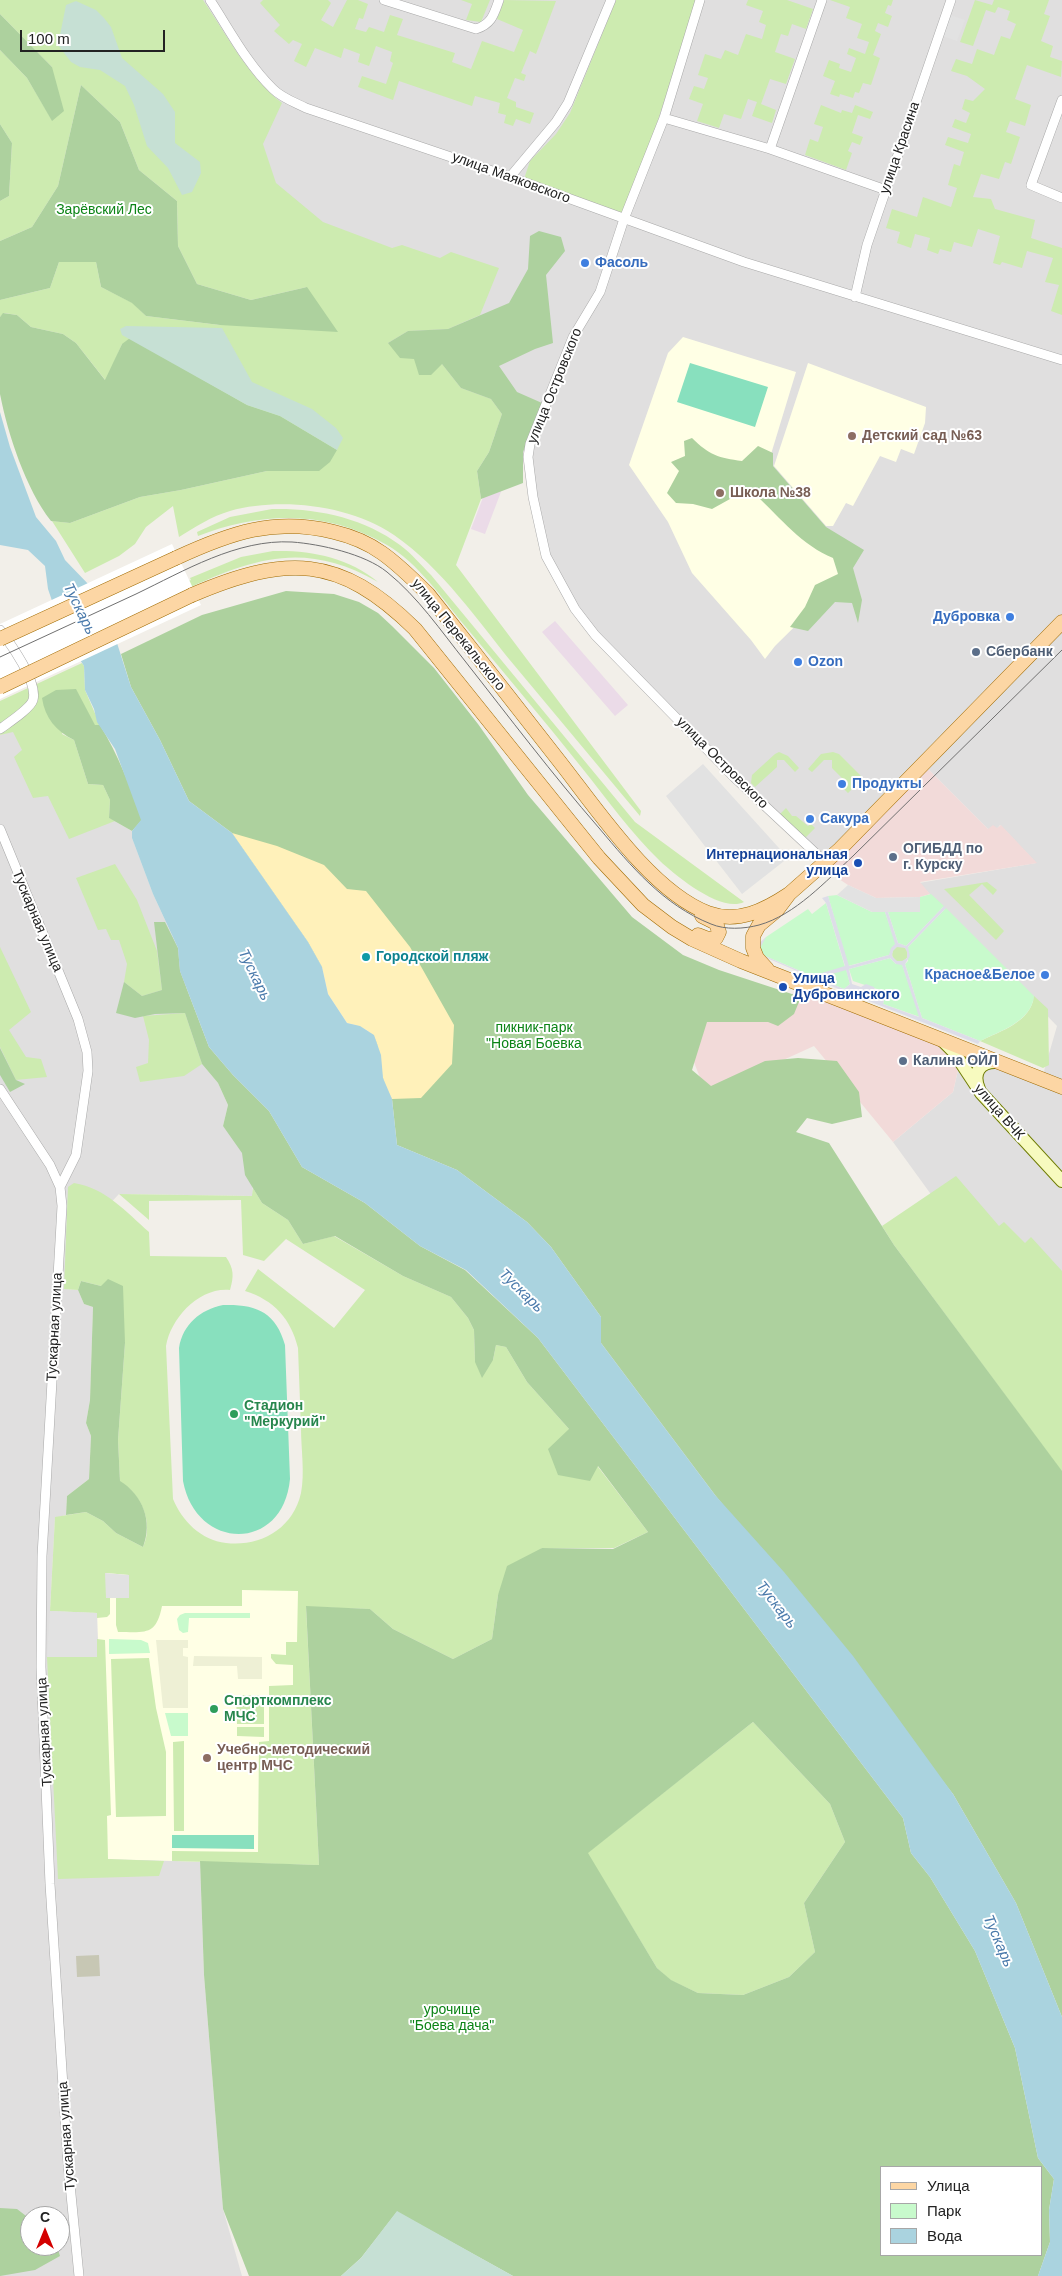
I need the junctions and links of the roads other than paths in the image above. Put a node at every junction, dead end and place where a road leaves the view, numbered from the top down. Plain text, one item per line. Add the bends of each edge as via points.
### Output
1 (210, 0) edge
2 (384, 0) edge
3 (499, 0) edge
4 (611, 0) edge
5 (700, 0) edge
6 (822, 0) edge
7 (951, 0) edge
8 (1062, 100) edge
9 (664, 118) junction
10 (770, 149) junction
11 (510, 177) junction
12 (886, 190) junction
13 (1062, 198) edge
14 (624, 219) junction
15 (855, 297) junction
16 (1062, 360) edge
17 (1062, 622) edge
18 (0, 630) edge
19 (0, 639) edge
20 (0, 687) edge
21 (0, 729) edge
22 (0, 829) edge
23 (826, 862) junction
24 (675, 894) junction
25 (789, 894) junction
26 (643, 905) junction
27 (771, 973) junction
28 (941, 1040) junction
29 (998, 1062) junction
30 (1062, 1087) edge
31 (0, 1089) edge
32 (981, 1094) junction
33 (1062, 1181) edge
34 (60, 1187) junction
35 (79, 2276) edge

1 - 11 street, улица Маяковского via 257,71 286,99
2 - 3 street via 476,29 492,19
4 - 11 street via 568,103
5 - 9 street, улица Островского
6 - 10 street
7 - 12 street, улица Красина
8 - 13 street via 1031,185
9 - 10 street
9 - 14 street, улица Островского
10 - 12 street
11 - 14 street, улица Маяковского
12 - 15 street, улица Красина via 867,245
14 - 15 street, улица Маяковского
14 - 23 street, улица Островского via 600,292 573,337 530,444 528,457 533,497 546,556 570,601 595,635 734,778
15 - 16 street, улица Маяковского
17 - 23 main road
18 - 21 street via 23,664 33,691 30,706
19 - 24 main road, улица Перекальского, bridge via 235,533 276,526 317,528 344,535 381,552 428,594 624,842
20 - 26 main road, bridge via 192,596 242,576 286,568 328,572 353,580 393,608 415,629 599,858
22 - 34 street, Тускарная улица via 78,1019 86,1052 88,1071 76,1155
23 - 25 main road
24 - 25 main road, улица Перекальского via 708,913 739,916 761,911
24 - 26 main road via 695,913 716,923 719,932 716,938 698,935
25 - 27 main road via 755,931 752,943 754,953
26 - 27 main road via 672,927
27 - 28 main road
28 - 29 main road
28 - 32 main road, улица ВЧК via 954,1052
29 - 30 main road
29 - 32 main road via 985,1063 979,1068 976,1078
31 - 34 street, Тускарная улица via 50,1165
32 - 33 main road, улица ВЧК
34 - 35 street, Тускарная улица via 62,1206 42,1556 41,1667 50,1884 68,2164

